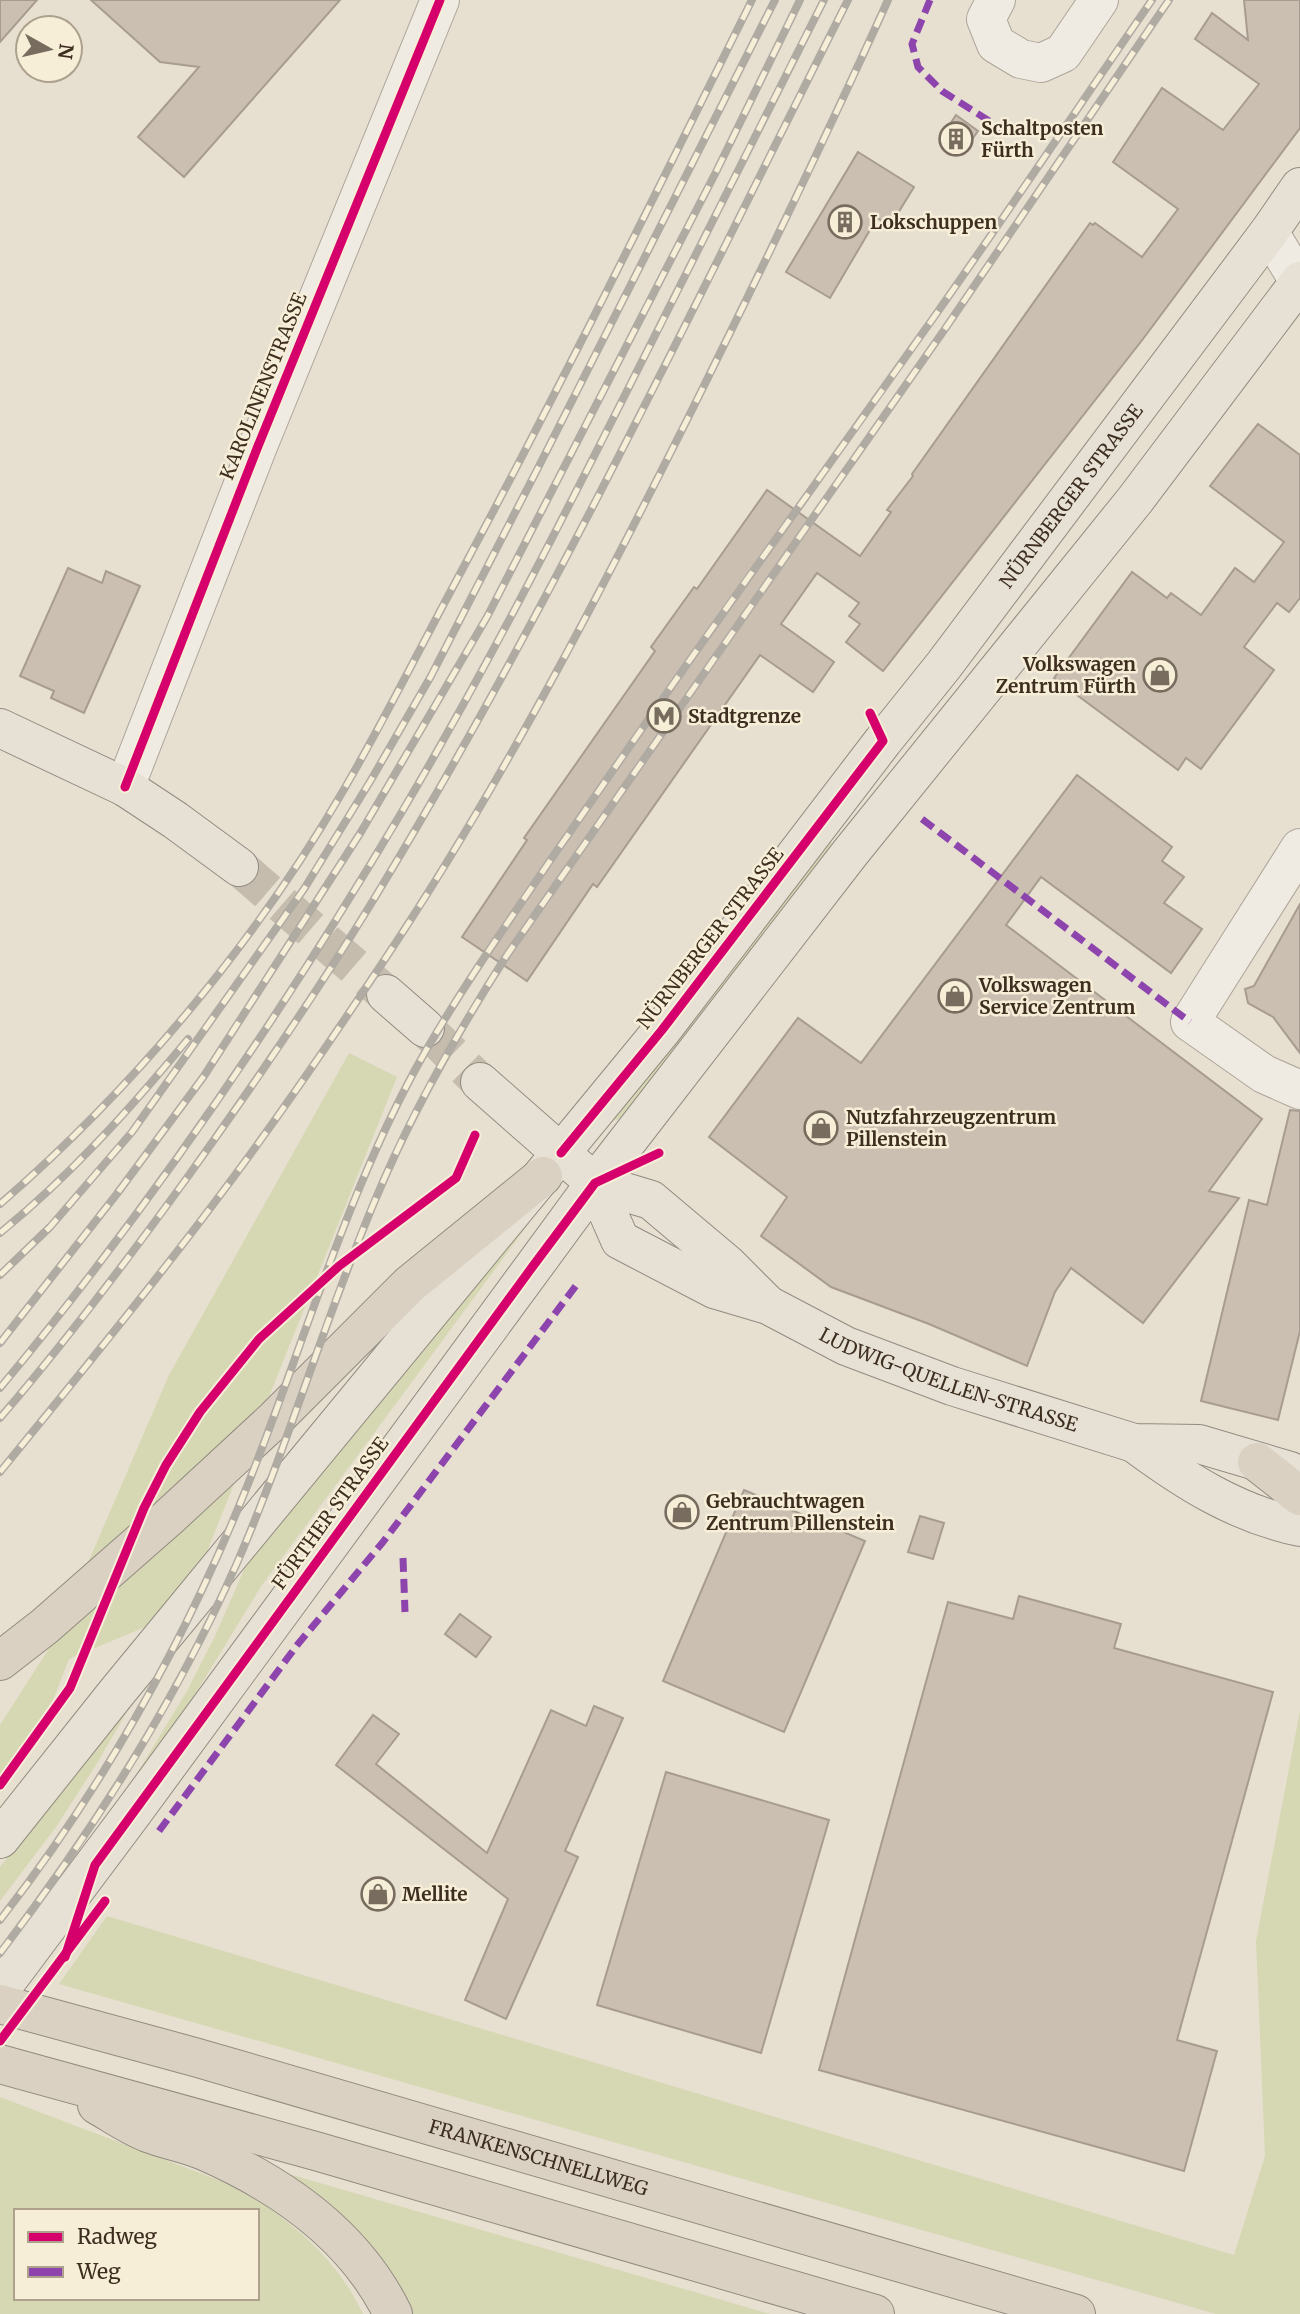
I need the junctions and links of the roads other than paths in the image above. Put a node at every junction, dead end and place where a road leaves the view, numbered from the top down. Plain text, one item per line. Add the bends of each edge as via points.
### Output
1 (440, 0) edge
2 (996, 0) edge
3 (1099, 0) edge
4 (1300, 187) edge
5 (1284, 235) edge
6 (1300, 282) edge
7 (0, 728) edge
8 (125, 787) junction
9 (1300, 848) edge
10 (239, 867) tunnel mouth
11 (386, 994) tunnel mouth
12 (425, 1028) tunnel mouth
13 (480, 1082) tunnel mouth
14 (1300, 1090) edge
15 (552, 1164) junction
16 (595, 1183) junction
17 (1134, 1443) junction
18 (1257, 1462) junction
19 (1300, 1473) edge
20 (1300, 1496) edge
21 (1300, 1527) edge
22 (0, 1661) edge
23 (0, 1839) edge
24 (0, 1990) edge
25 (0, 2004) edge
26 (0, 2064) edge
27 (46, 2076) junction
28 (393, 2314) edge
29 (875, 2314) edge
30 (1076, 2314) edge

1 - 8 street, KAROLINENSTRASSE
2 - 3 street via 986,19 996,44 1021,59 1041,63 1063,53
4 - 5 main road, NÜRNBERGER STRASSE
5 - 6 street
5 - 15 main road, NÜRNBERGER STRASSE
6 - 16 main road via 1135,500 866,832
7 - 8 main road
8 - 10 main road
9 - 14 street via 1190,1022 1264,1074
11 - 12 main road
13 - 15 main road
15 - 16 main road
15 - 22 highway via 410,1284 168,1518
15 - 23 main road
16 - 17 main road, LUDWIG-QUELLEN-STRASSE via 620,1240 714,1289 768,1305 886,1363
16 - 24 main road, FÜRTHER STRASSE
17 - 18 main road, LUDWIG-QUELLEN-STRASSE via 1199,1444
17 - 21 main road, LUDWIG-QUELLEN-STRASSE via 1186,1481 1251,1513
18 - 19 main road, LUDWIG-QUELLEN-STRASSE
18 - 20 highway
25 - 30 highway, FRANKENSCHNELLWEG
26 - 27 highway
27 - 28 highway via 146,2132 203,2150 261,2179 340,2238 365,2267
27 - 29 highway

